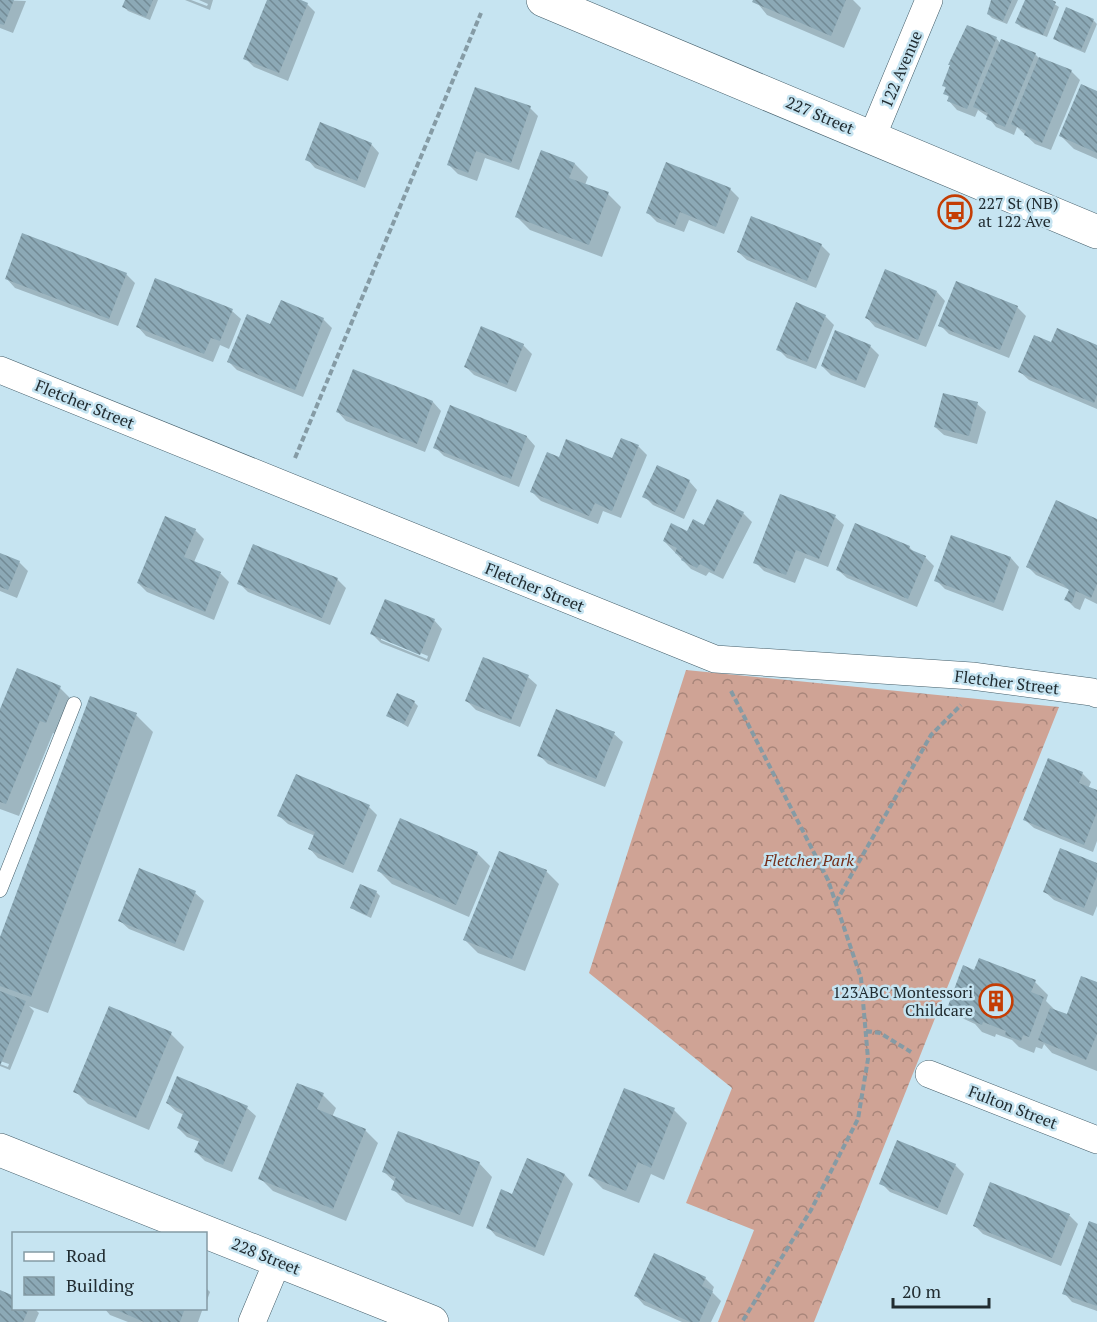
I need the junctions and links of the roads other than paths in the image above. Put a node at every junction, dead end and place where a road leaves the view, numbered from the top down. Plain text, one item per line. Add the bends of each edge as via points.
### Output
1 (543, 0) edge
2 (929, 0) edge
3 (872, 137) junction
4 (1097, 232) edge
5 (0, 370) edge
6 (1097, 694) edge
7 (74, 704) dead end
8 (0, 890) edge
9 (929, 1074) road end
10 (1097, 1140) edge
11 (0, 1150) edge
12 (278, 1260) junction
13 (252, 1322) edge
14 (432, 1322) edge

1 - 3 main road, 227 Street
2 - 3 street, 122 Avenue
3 - 4 main road, 227 Street
5 - 6 street, Fletcher Street via 715,659 972,676
7 - 8 lane
9 - 10 street, Fulton Street
11 - 12 main road, 228 Street
12 - 13 street
12 - 14 main road, 228 Street

